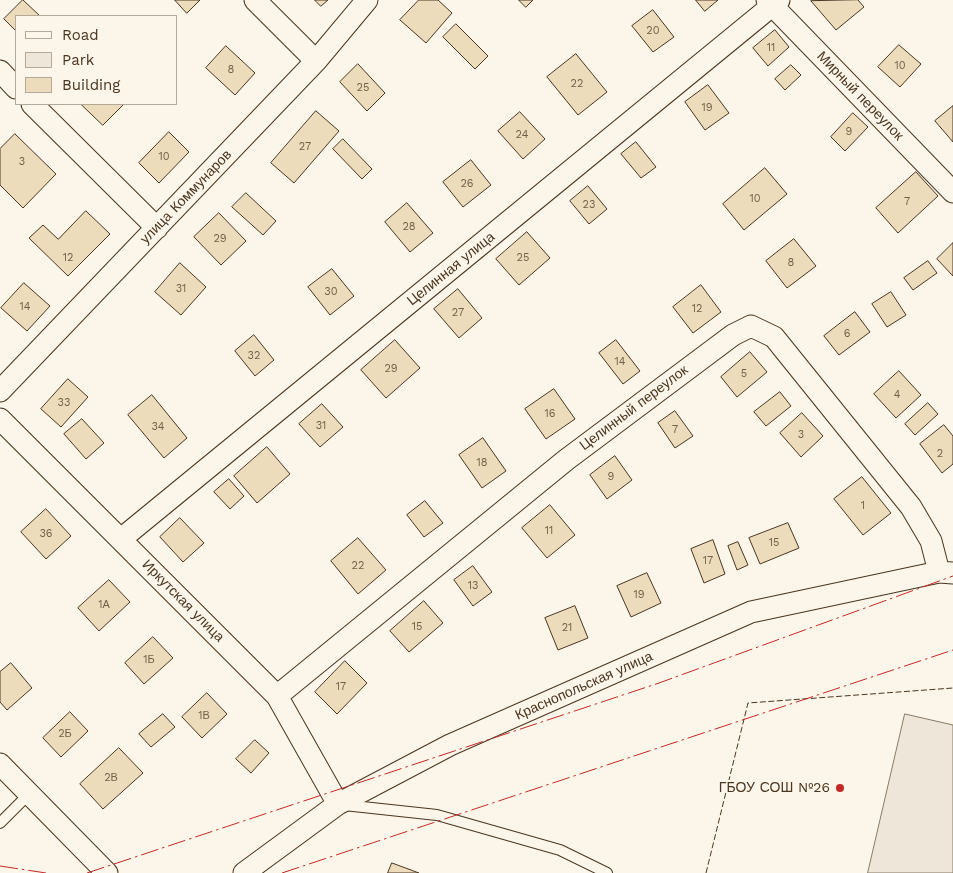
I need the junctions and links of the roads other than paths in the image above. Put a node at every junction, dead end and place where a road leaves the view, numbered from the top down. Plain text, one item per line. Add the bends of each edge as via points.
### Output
1 (256, 0) edge
2 (367, 0) edge
3 (773, 2) edge
4 (316, 61) junction
5 (0, 71) edge
6 (15, 87) edge
7 (33, 105) edge
8 (953, 192) edge
9 (157, 228) junction
10 (0, 391) edge
11 (0, 419) edge
12 (122, 539) junction
13 (946, 572) edge
14 (277, 696) junction
15 (0, 764) edge
16 (29, 794) junction
17 (338, 804) junction
18 (0, 823) edge
19 (107, 873) edge
20 (244, 873) edge
21 (607, 873) edge

1 - 4 street
2 - 4 street, улица Коммунаров
3 - 8 street, Мирный переулок
3 - 12 street, Целинная улица
4 - 9 street, улица Коммунаров
5 - 6 street
7 - 9 street
9 - 10 street, улица Коммунаров
11 - 12 street, Иркутская улица
12 - 14 street, Иркутская улица
13 - 14 street, Целинный переулок via 911,507 774,336 750,326 733,335 566,460
13 - 17 street, Краснопольская улица via 751,612 450,745
14 - 17 street, Иркутская улица
15 - 16 street
16 - 18 lane
16 - 19 street
17 - 20 street, Краснопольская улица
17 - 21 lane via 437,815 560,850

